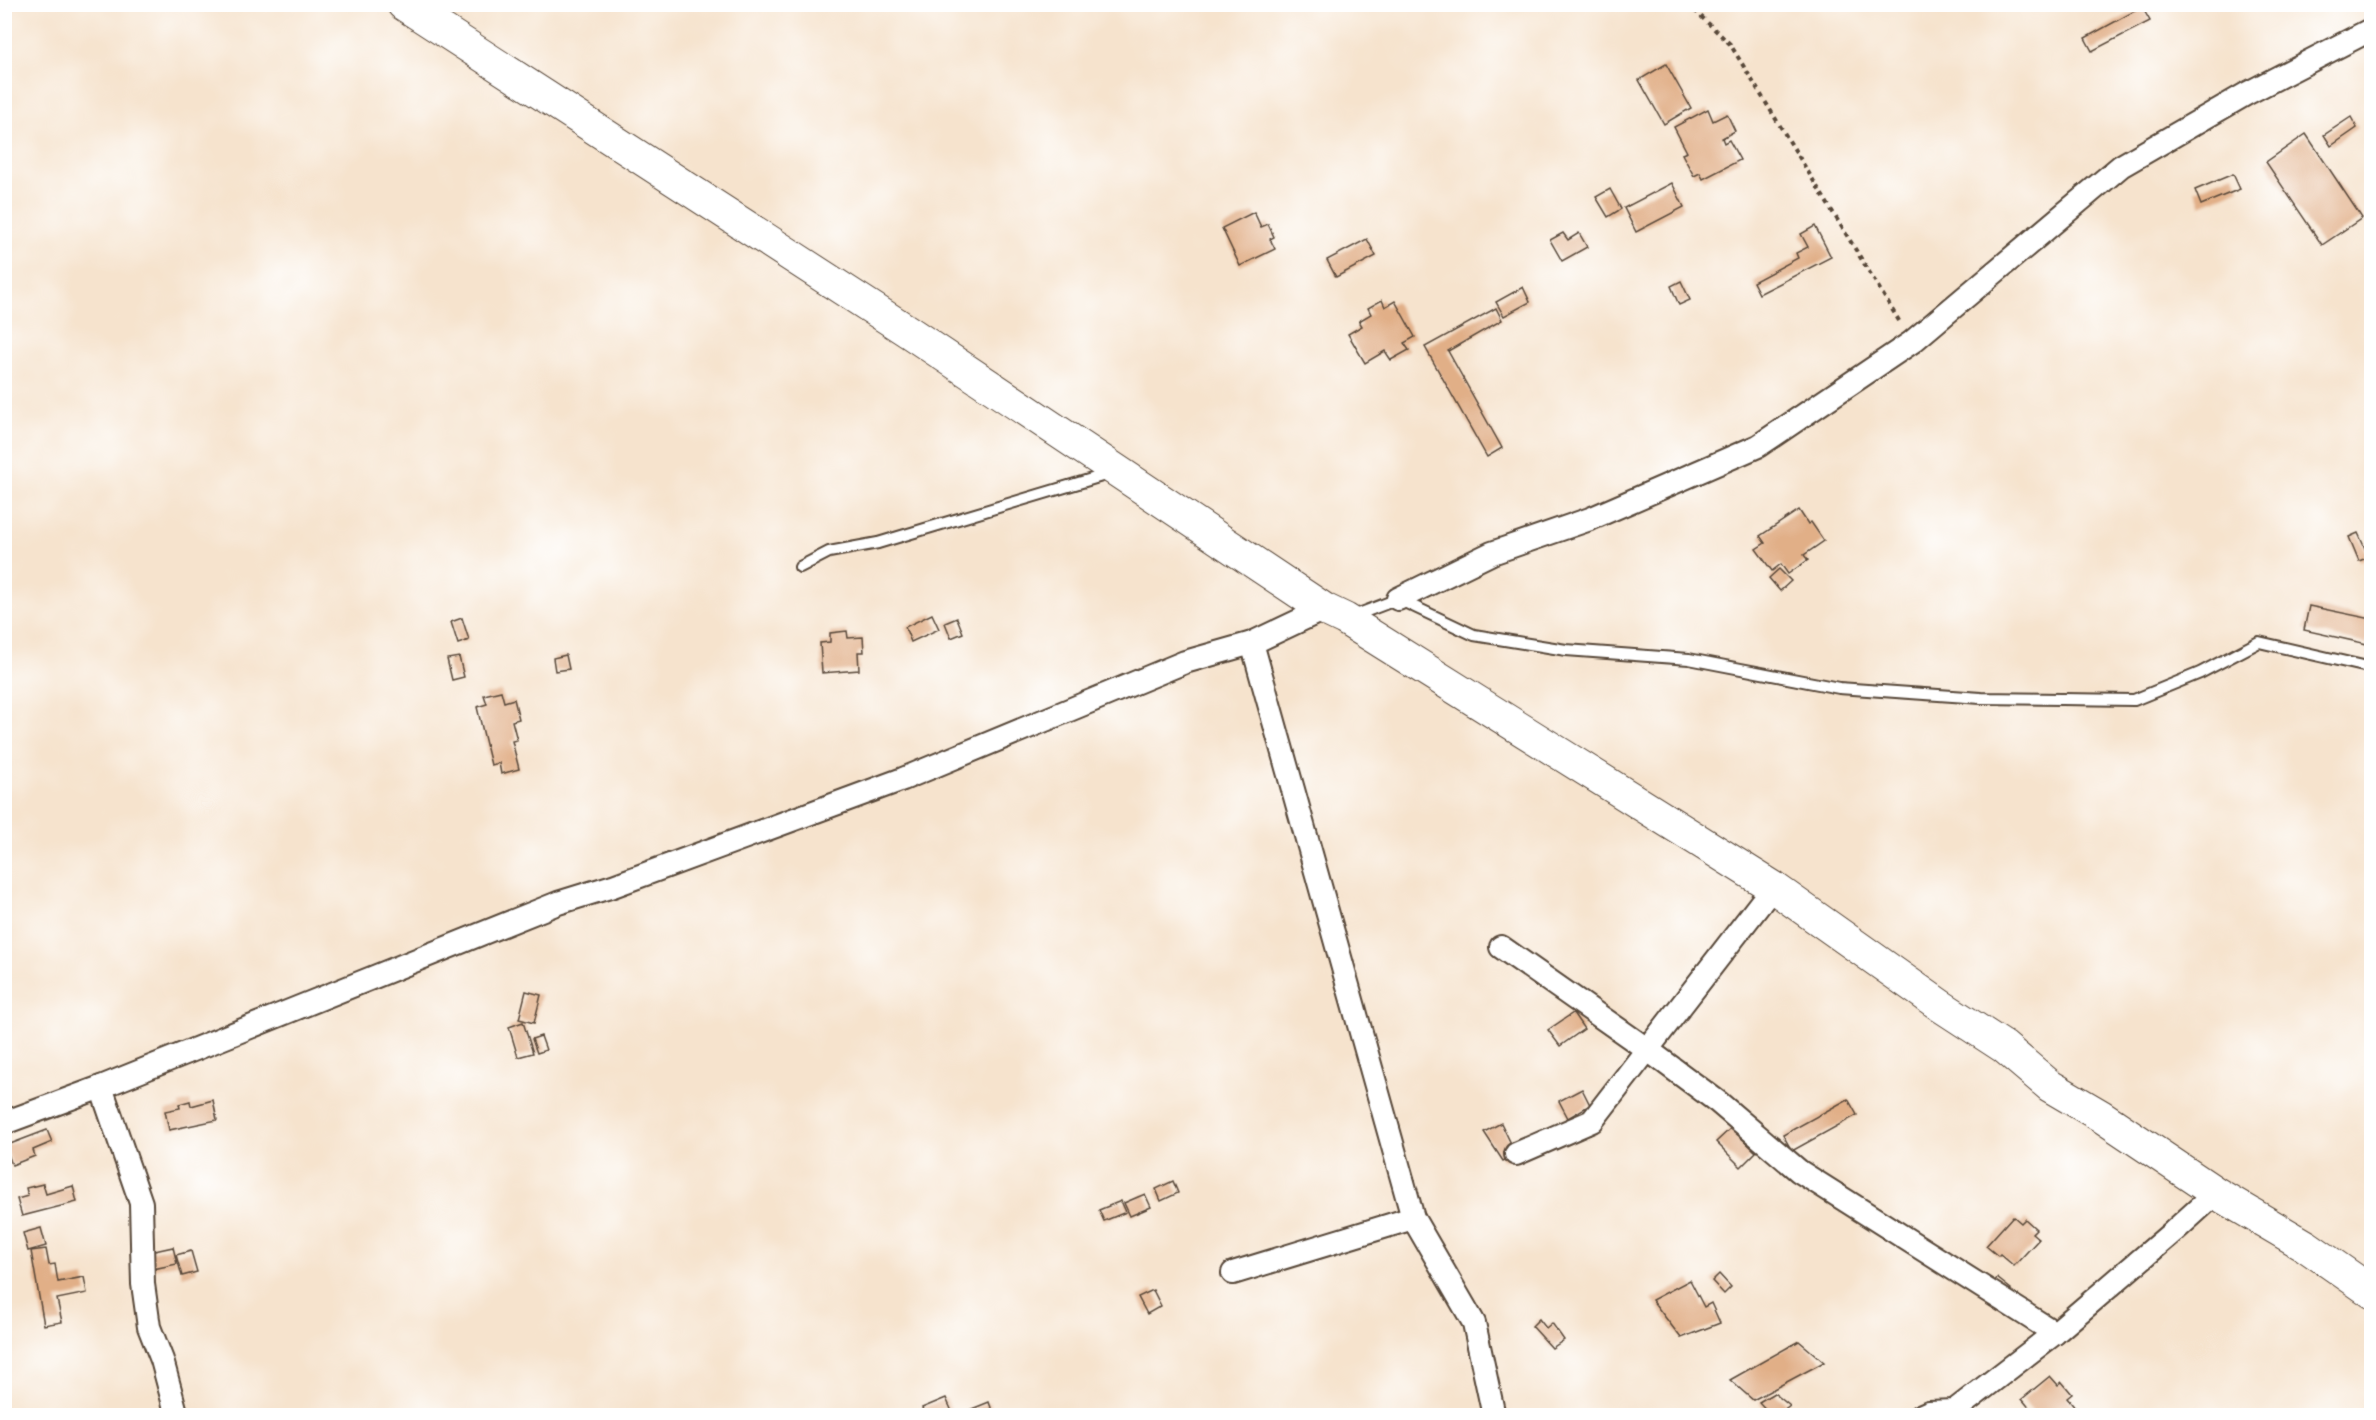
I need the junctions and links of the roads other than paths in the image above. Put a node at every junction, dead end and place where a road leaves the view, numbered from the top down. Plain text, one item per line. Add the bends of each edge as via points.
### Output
1 (403, 4) edge
2 (2372, 29) edge
3 (1119, 472) junction
4 (800, 567) dead end
5 (1398, 600) junction
6 (1335, 614) junction
7 (1252, 643) junction
8 (2372, 668) edge
9 (1773, 887) junction
10 (1501, 947) dead end
11 (1648, 1050) junction
12 (101, 1087) junction
13 (4, 1123) edge
14 (1516, 1154) dead end
15 (2216, 1193) junction
16 (1413, 1218) junction
17 (1233, 1273) dead end
18 (2372, 1292) edge
19 (2055, 1333) junction
20 (1957, 1413) edge
21 (177, 1416) edge
22 (1494, 1416) edge
23 (1920, 1416) edge

1 - 3 main road
2 - 5 street via 2246,94 2121,166 1912,342 1758,446 1590,519 1492,553
3 - 4 lane via 878,543 829,552
3 - 6 main road
5 - 6 lane
5 - 8 lane via 1474,635 1566,650 1689,659 1839,688 1981,698 2134,700 2200,673 2259,642
6 - 7 street
6 - 9 main road
7 - 12 street via 1185,662 903,779 558,903
7 - 16 street
9 - 11 street
9 - 15 main road via 2004,1047 2049,1086
10 - 11 street
11 - 14 street via 1592,1121
11 - 19 street via 1718,1102 1798,1172
12 - 13 street
12 - 21 street via 141,1203 143,1284 149,1327
15 - 18 main road via 2306,1246
15 - 19 street
16 - 17 street
16 - 22 street via 1474,1323
19 - 20 street
20 - 23 street via 1929,1412

